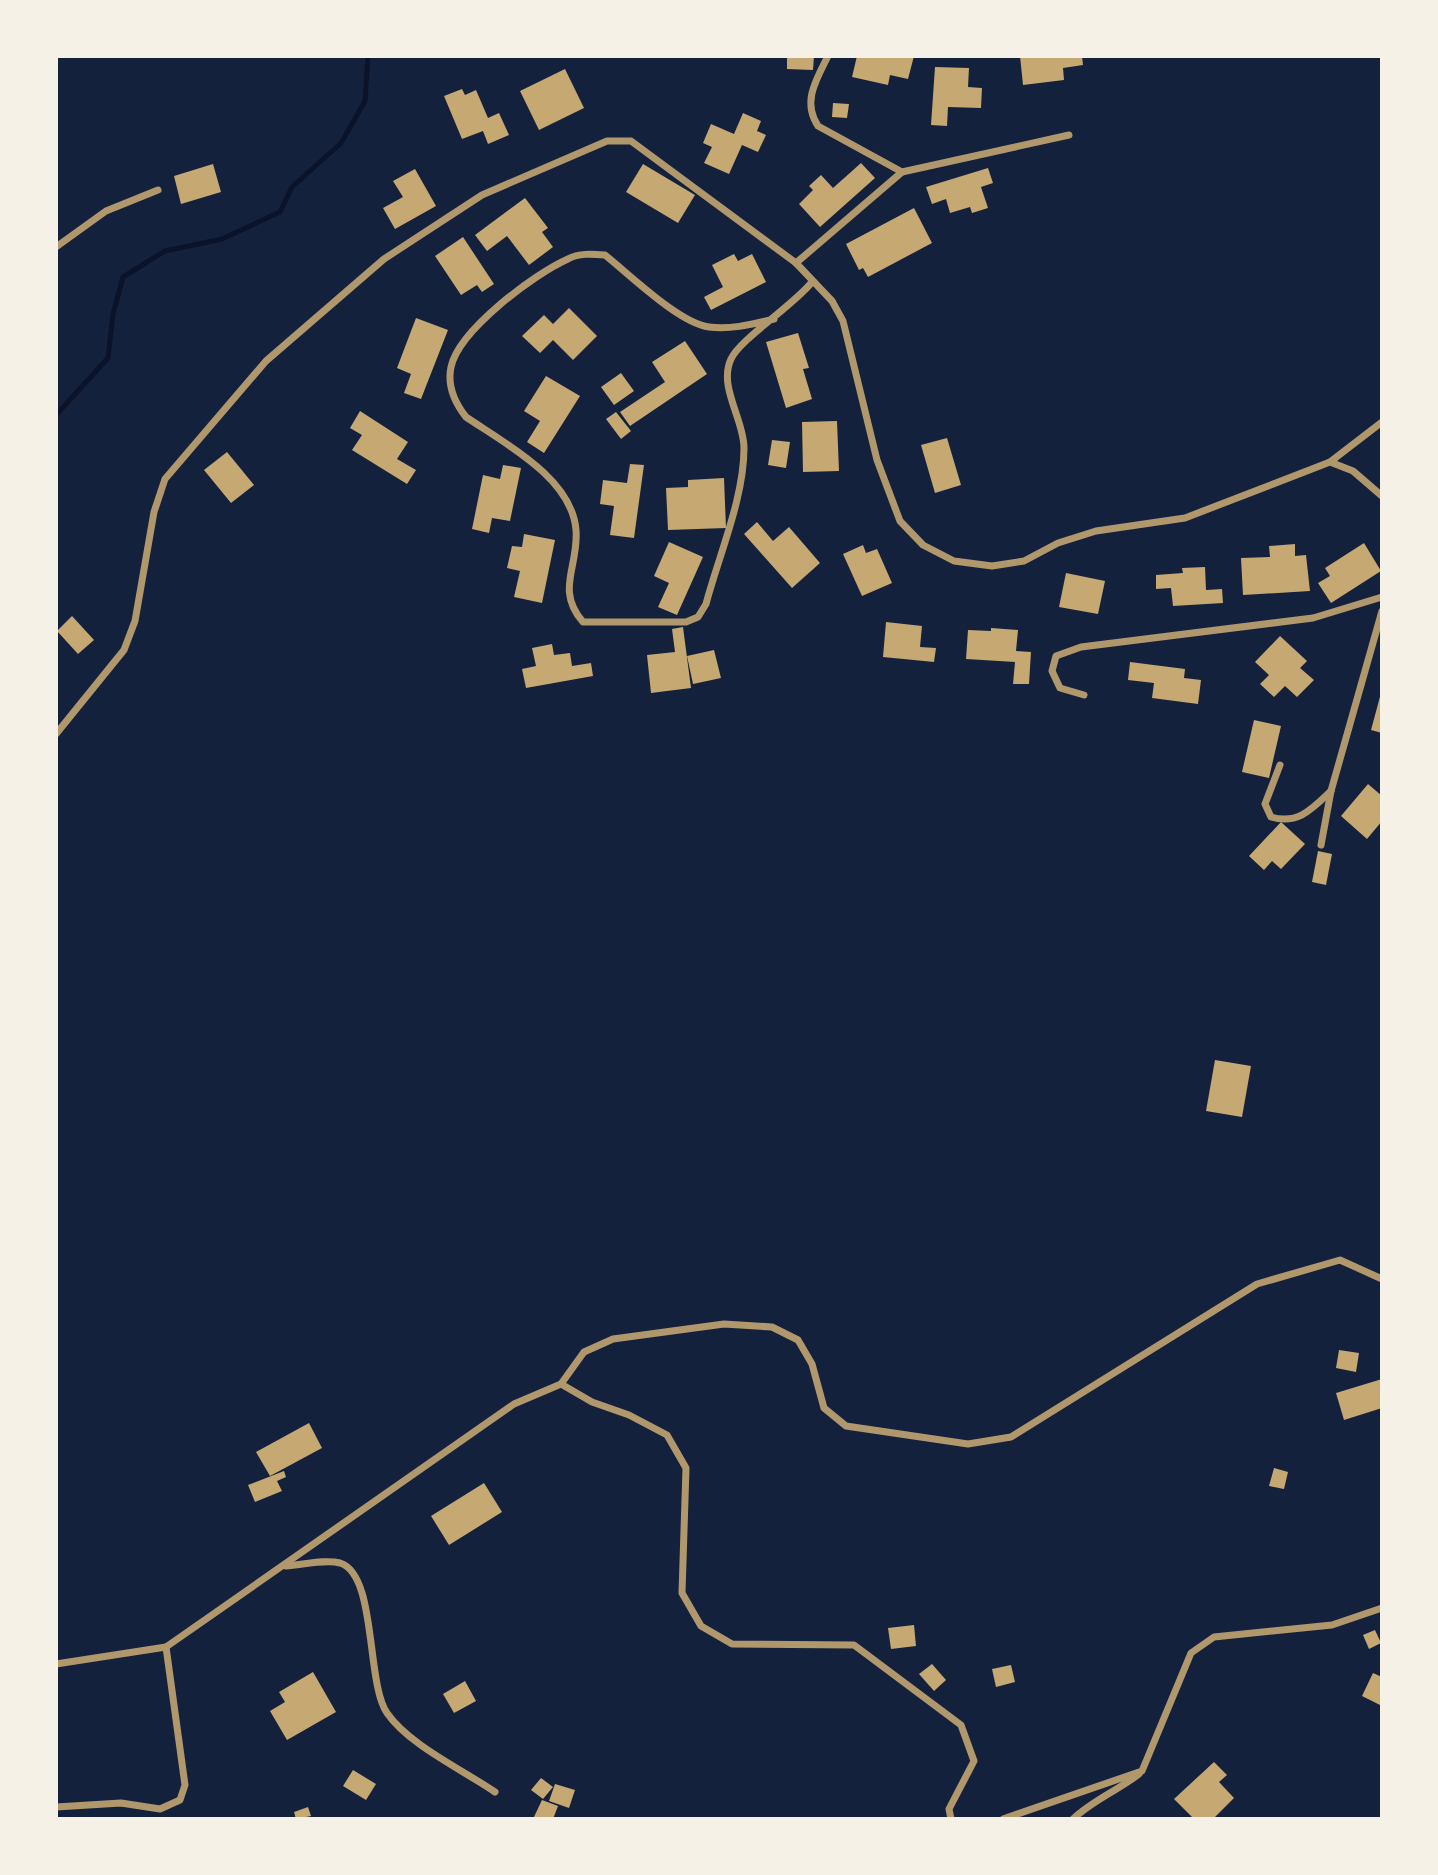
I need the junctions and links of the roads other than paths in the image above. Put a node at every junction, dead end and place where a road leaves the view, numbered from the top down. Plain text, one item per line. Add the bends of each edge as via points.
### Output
1 (828, 56) edge
2 (1069, 135) dead end
3 (902, 172) junction
4 (158, 190) dead end
5 (56, 247) edge
6 (796, 263) junction
7 (812, 282) junction
8 (774, 319) junction
9 (1382, 422) edge
10 (1330, 462) junction
11 (1382, 496) edge
12 (1382, 597) edge
13 (1382, 611) edge
14 (1084, 695) dead end
15 (56, 734) edge
16 (1280, 765) dead end
17 (1331, 791) junction
18 (1321, 845) dead end
19 (1382, 1279) edge
20 (561, 1384) junction
21 (286, 1566) junction
22 (1382, 1608) edge
23 (166, 1647) junction
24 (56, 1664) edge
25 (1142, 1771) junction
26 (495, 1792) dead end
27 (56, 1808) edge
28 (951, 1819) edge
29 (1003, 1819) edge
30 (1073, 1819) edge

1 - 3 street via 811,92 809,113 818,126
2 - 3 street
3 - 6 street
4 - 5 street via 106,211
6 - 7 street
6 - 15 street via 631,141 607,141 482,195 384,259 266,361 165,479 153,512 135,621 124,650
7 - 8 street
7 - 10 street via 832,301 843,321 877,460 900,521 923,545 954,561 992,566 1024,561 1058,543 1096,531 1185,517
8 - 8 street via 732,357 726,376 744,444 741,480 706,604 698,617 686,622 583,622 572,609 568,592 576,530 571,509 548,475 456,405 450,386 451,366 466,339 524,285 569,258 588,254 605,255 686,318 706,327 730,328
9 - 10 street
10 - 11 street via 1353,471
12 - 14 street via 1313,618 1081,647 1056,656 1052,671 1060,688
13 - 17 street
16 - 17 street via 1265,804 1271,817 1286,822 1301,816
17 - 18 street
19 - 20 street via 1340,1260 1257,1284 1011,1437 968,1444 846,1426 824,1408 812,1364 798,1340 772,1327 724,1324 613,1339 584,1352
20 - 21 street via 514,1404
20 - 28 street via 667,1435 680,1457 686,1468 682,1593 701,1626 732,1644 854,1645 961,1725 974,1761 949,1809
21 - 23 street
21 - 26 street via 339,1563 351,1569 361,1591 386,1712 416,1741
22 - 25 street via 1332,1625 1214,1637 1191,1653
23 - 24 street
23 - 27 street via 185,1785 180,1800 160,1809 121,1803
25 - 29 street
25 - 30 street via 1092,1801

